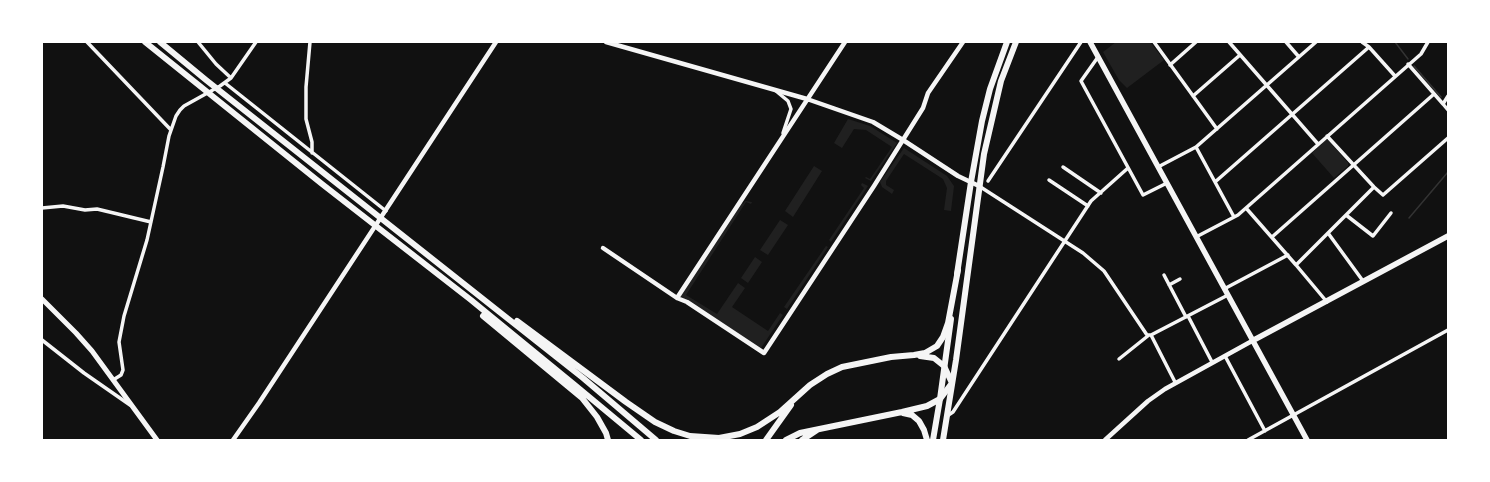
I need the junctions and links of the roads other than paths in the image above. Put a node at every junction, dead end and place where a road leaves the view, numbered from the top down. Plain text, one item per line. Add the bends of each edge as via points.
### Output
1 (87, 42) edge
2 (145, 42) edge
3 (160, 42) edge
4 (198, 42) edge
5 (256, 42) edge
6 (310, 42) edge
7 (496, 42) edge
8 (606, 42) edge
9 (845, 42) edge
10 (963, 42) edge
11 (1007, 42) edge
12 (1016, 42) edge
13 (1090, 42) edge
14 (1154, 42) edge
15 (1196, 42) edge
16 (1229, 42) edge
17 (1286, 42) edge
18 (1316, 42) edge
19 (1362, 42) edge
20 (1428, 42) edge
21 (1078, 43) edge
22 (1369, 47) junction
23 (1240, 55) junction
24 (1098, 57) junction
25 (1299, 57) junction
26 (1408, 64) junction
27 (1170, 65) junction
28 (1395, 76) junction
29 (231, 78) junction
30 (225, 83) junction
31 (1267, 85) junction
32 (775, 90) junction
33 (1434, 94) junction
34 (1193, 96) junction
35 (1448, 96) edge
36 (807, 99) junction
37 (1443, 104) junction
38 (1448, 110) edge
39 (1292, 115) junction
40 (1218, 129) junction
41 (171, 130) junction
42 (782, 136) junction
43 (1327, 136) junction
44 (1448, 138) edge
45 (903, 140) junction
46 (1318, 144) junction
47 (1196, 147) junction
48 (312, 153) junction
49 (1353, 165) junction
50 (1063, 167) dead end
51 (1128, 168) junction
52 (1158, 168) junction
53 (1049, 180) dead end
54 (988, 181) dead end
55 (970, 182) junction
56 (1215, 182) junction
57 (1167, 183) junction
58 (979, 186) junction
59 (1374, 187) junction
60 (1101, 193) junction
61 (1088, 206) junction
62 (42, 208) edge
63 (1246, 208) junction
64 (386, 210) junction
65 (1391, 213) dead end
66 (1346, 215) junction
67 (1234, 217) junction
68 (151, 222) junction
69 (1328, 233) junction
70 (1448, 236) edge
71 (1196, 237) junction
72 (1272, 237) junction
73 (1065, 241) junction
74 (603, 248) dead end
75 (1288, 255) junction
76 (1296, 265) junction
77 (958, 270) junction
78 (1164, 275) dead end
79 (1180, 279) dead end
80 (1363, 281) junction
81 (1169, 285) junction
82 (1224, 289) junction
83 (477, 293) junction
84 (1228, 295) junction
85 (677, 298) junction
86 (42, 299) edge
87 (471, 300) junction
88 (1327, 302) junction
89 (1187, 317) junction
90 (1448, 330) edge
91 (1150, 335) junction
92 (42, 340) edge
93 (1252, 341) junction
94 (914, 356) junction
95 (1225, 356) junction
96 (1119, 359) dead end
97 (1212, 362) junction
98 (944, 366) junction
99 (113, 380) junction
100 (1175, 382) junction
101 (952, 383) junction
102 (797, 397) junction
103 (940, 399) junction
104 (131, 405) junction
105 (902, 412) junction
106 (1294, 415) junction
107 (946, 416) junction
108 (822, 427) junction
109 (1265, 431) junction
110 (157, 440) edge
111 (233, 440) edge
112 (608, 440) edge
113 (641, 440) edge
114 (656, 440) edge
115 (766, 440) edge
116 (786, 440) edge
117 (802, 440) edge
118 (927, 440) edge
119 (933, 440) edge
120 (943, 440) edge
121 (1105, 440) edge
122 (1248, 440) edge
123 (1307, 440) edge

1 - 41 street
2 - 87 highway
3 - 83 highway
4 - 29 street
5 - 29 street
6 - 48 street via 306,119
7 - 64 street
8 - 32 street
9 - 36 street
10 - 45 street via 928,92 923,108
11 - 55 highway via 990,89
12 - 58 highway via 1001,81 990,123
13 - 24 main road
14 - 27 street
15 - 27 street
16 - 23 street
17 - 25 street
18 - 25 street
19 - 22 street
20 - 26 street via 1420,54
21 - 54 street
22 - 28 street
22 - 39 street
23 - 31 street
23 - 34 street
24 - 51 street via 1081,81
24 - 52 main road
25 - 31 street
26 - 28 street
26 - 33 street
27 - 34 street
28 - 43 street
29 - 30 street
30 - 41 street via 182,108
30 - 48 street
31 - 39 street
31 - 40 street
32 - 36 street
32 - 42 street via 788,101 791,109
33 - 37 street
33 - 49 street
34 - 40 street
35 - 37 street
36 - 42 street
36 - 45 street via 873,122
37 - 38 street
39 - 46 street
39 - 56 street
40 - 47 street
41 - 68 street
42 - 85 street
43 - 46 street
43 - 49 street
44 - 59 street via 1383,195
45 - 55 street
45 - 85 street via 764,353
46 - 63 street
47 - 52 street
47 - 56 street
48 - 64 street
49 - 59 street
49 - 72 street
50 - 60 street
51 - 57 street via 1143,195
51 - 60 street
52 - 57 main road
53 - 61 street
55 - 58 street
55 - 77 highway
56 - 67 street
57 - 71 main road
58 - 73 street
58 - 101 highway
59 - 66 street
60 - 61 street
61 - 73 street
62 - 68 street via 63,206 85,210 97,209
63 - 67 street
63 - 72 street
64 - 111 street
65 - 66 street via 1373,236
66 - 69 street
67 - 71 street
68 - 99 street via 119,342 123,370 121,375
69 - 76 street
69 - 80 street
70 - 80 main road
71 - 82 main road
72 - 75 street
73 - 91 street via 1104,271 1146,333
73 - 107 street via 953,412
74 - 85 street
75 - 76 street
75 - 82 street
76 - 88 street
77 - 94 highway via 943,337 932,350
77 - 98 highway
78 - 81 street
79 - 81 street
80 - 88 main road
81 - 89 street
82 - 84 main road
83 - 102 highway via 640,412 681,434 710,438 740,434 768,420
83 - 114 highway
84 - 89 street
84 - 93 main road
86 - 99 main road via 76,333
87 - 112 highway via 480,313 582,398 600,421
87 - 113 highway
88 - 93 main road
89 - 91 street
89 - 97 street
90 - 106 street
91 - 96 street
91 - 100 street
92 - 104 street
93 - 95 street
93 - 106 main road
94 - 98 highway via 929,356
94 - 102 highway via 891,357 842,367 810,385
95 - 97 street
95 - 109 street
97 - 100 street
98 - 101 highway
98 - 103 highway
99 - 104 main road
100 - 121 street
101 - 103 highway
101 - 107 highway
102 - 115 highway
103 - 105 highway via 927,406
103 - 119 highway
104 - 110 main road
105 - 108 highway
105 - 118 highway via 912,415 919,421
106 - 109 street
106 - 123 main road
107 - 120 highway
108 - 116 highway
108 - 117 highway
109 - 122 street

